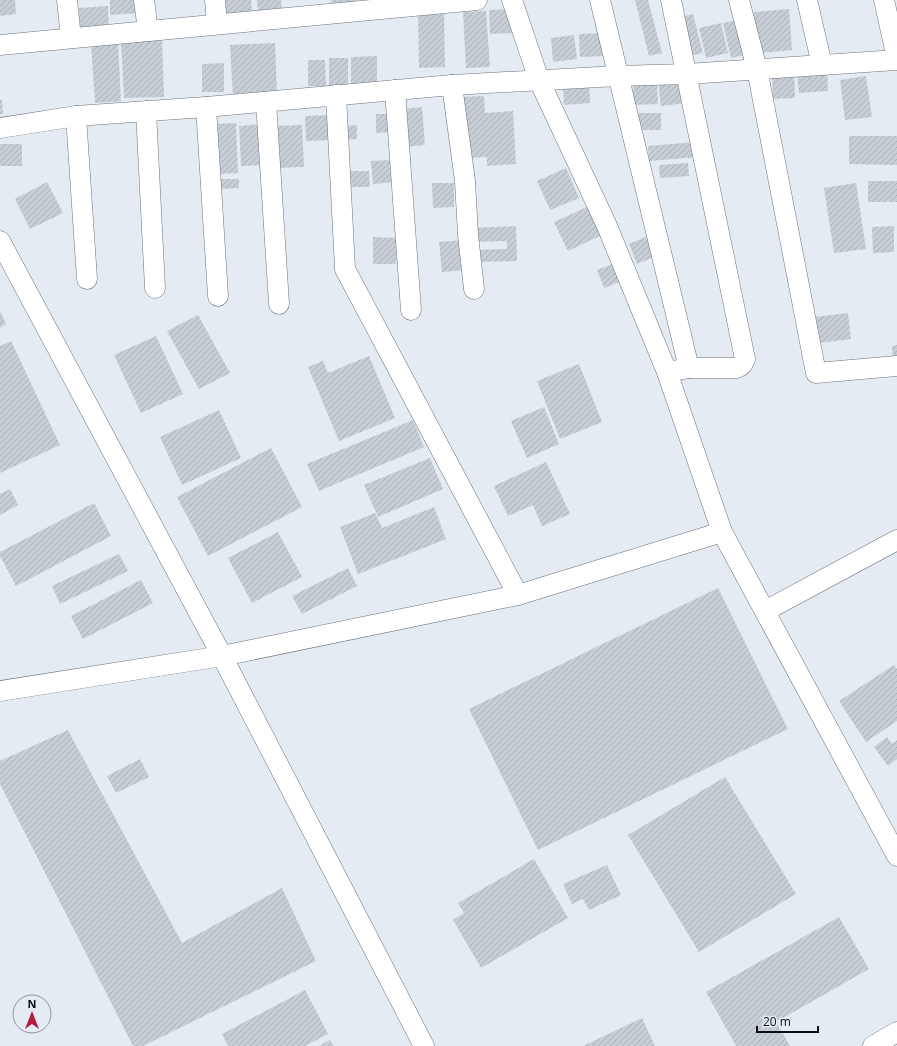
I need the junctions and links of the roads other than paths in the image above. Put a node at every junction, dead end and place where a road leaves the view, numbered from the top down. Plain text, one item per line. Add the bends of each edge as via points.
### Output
1 (67, 0) edge
2 (144, 0) edge
3 (215, 0) edge
4 (477, 0) edge
5 (512, 0) edge
6 (600, 0) edge
7 (671, 0) edge
8 (739, 0) edge
9 (807, 0) edge
10 (884, 0) edge
11 (366, 5) edge
12 (290, 9) edge
13 (217, 24) junction
14 (148, 31) junction
15 (71, 38) junction
16 (0, 45) edge
17 (897, 59) edge
18 (822, 65) junction
19 (757, 70) junction
20 (687, 74) junction
21 (618, 76) junction
22 (539, 80) junction
23 (452, 85) junction
24 (395, 90) junction
25 (336, 95) junction
26 (266, 102) junction
27 (206, 107) junction
28 (146, 111) junction
29 (76, 116) junction
30 (0, 128) edge
31 (0, 241) edge
32 (87, 279) dead end
33 (155, 288) dead end
34 (474, 289) dead end
35 (218, 296) dead end
36 (279, 304) dead end
37 (411, 310) dead end
38 (897, 366) edge
39 (689, 368) junction
40 (667, 372) junction
41 (722, 532) junction
42 (897, 540) edge
43 (518, 595) junction
44 (765, 610) junction
45 (222, 656) junction
46 (0, 692) edge
47 (897, 856) edge
48 (897, 1032) edge
49 (424, 1046) edge
50 (873, 1046) edge

1 - 15 street
2 - 14 street
3 - 13 street
4 - 11 street
5 - 22 street
6 - 21 street
7 - 20 street
8 - 19 street
9 - 18 street
10 - 17 street
11 - 12 street
12 - 13 street
13 - 14 street
14 - 15 street
15 - 16 street
17 - 18 street
18 - 19 street
19 - 20 street
19 - 38 street via 816,373
20 - 21 street
20 - 39 street via 745,359 741,367 736,368
21 - 22 street
21 - 39 street
22 - 23 street
22 - 40 street via 607,226
23 - 24 street
23 - 34 street via 465,181
24 - 25 street
24 - 37 street
25 - 26 street
25 - 43 street via 345,270
26 - 27 street
26 - 36 street
27 - 28 street
27 - 35 street
28 - 29 street
28 - 33 street
29 - 30 street
29 - 32 street
31 - 45 street
39 - 40 street
40 - 41 street
41 - 43 street
41 - 44 street
42 - 44 street
43 - 45 street
44 - 47 street
45 - 46 street
45 - 49 street
48 - 50 street

